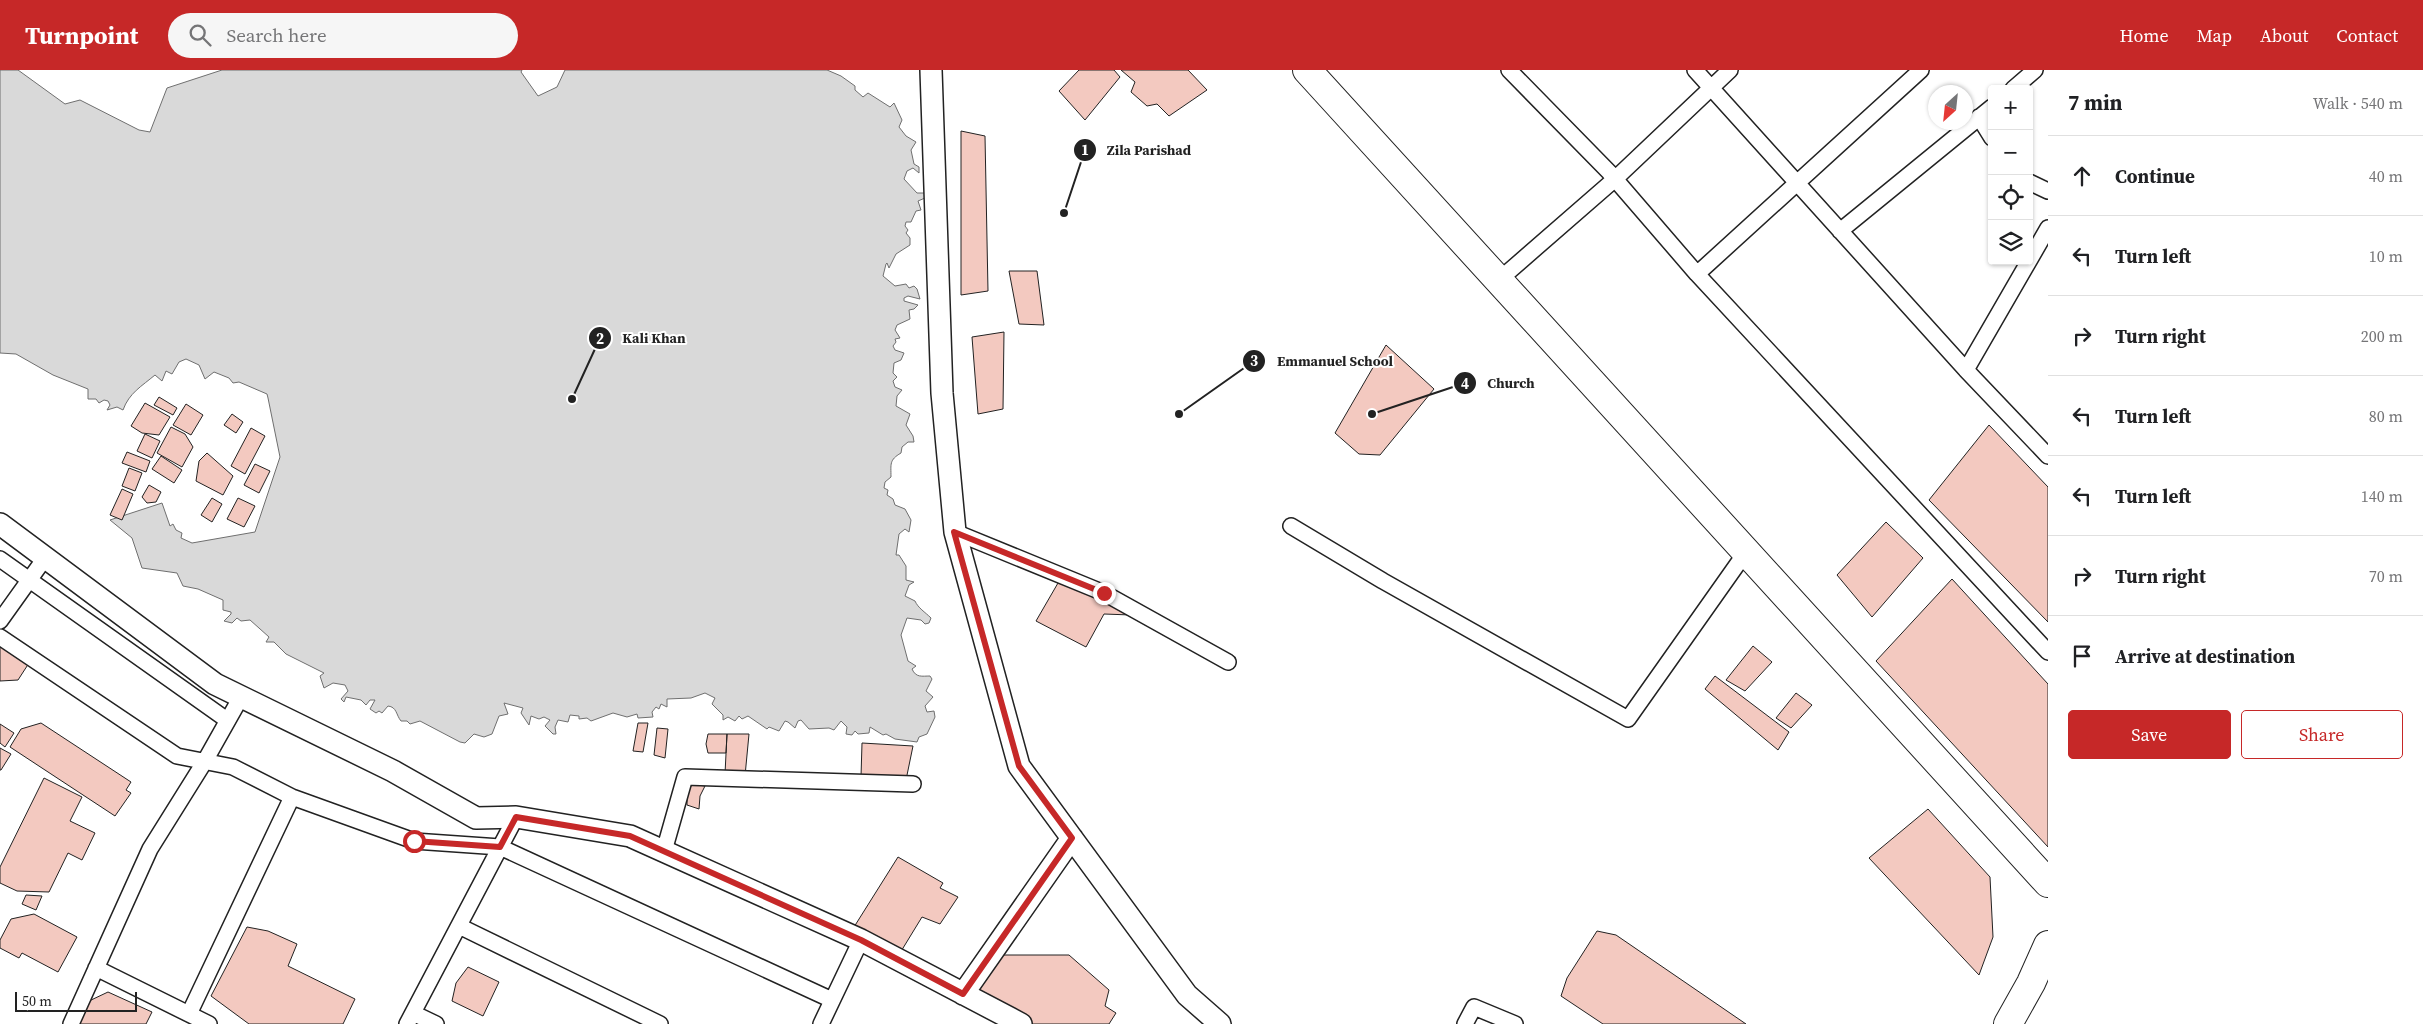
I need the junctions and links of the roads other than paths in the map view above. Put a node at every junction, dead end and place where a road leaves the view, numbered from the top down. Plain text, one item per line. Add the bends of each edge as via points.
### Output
1 (931, 70) edge
2 (1307, 70) edge
3 (1509, 70) edge
4 (1696, 70) edge
5 (1730, 70) edge
6 (1921, 70) edge
7 (2035, 70) edge
8 (2018, 85) edge
9 (1711, 87) junction
10 (1988, 110) edge
11 (1979, 117) junction
12 (1988, 132) edge
13 (1615, 179) junction
14 (1798, 182) junction
15 (2033, 184) edge
16 (2048, 191) edge
17 (2048, 228) edge
18 (1840, 231) junction
19 (2033, 254) edge
20 (2027, 265) edge
21 (1697, 274) junction
22 (1498, 280) junction
23 (1966, 370) junction
24 (2048, 456) edge
25 (0, 524) edge
26 (1291, 526) dead end
27 (954, 532) junction
28 (1746, 552) junction
29 (46, 558) junction
30 (0, 559) edge
31 (29, 580) junction
32 (0, 621) edge
33 (0, 637) edge
34 (2048, 652) edge
35 (1228, 662) dead end
36 (241, 696) junction
37 (227, 720) junction
38 (205, 761) junction
39 (913, 784) dead end
40 (292, 797) junction
41 (516, 817) junction
42 (1072, 838) junction
43 (500, 847) junction
44 (664, 851) junction
45 (2048, 883) edge
46 (460, 926) junction
47 (861, 940) junction
48 (2048, 945) edge
49 (96, 968) junction
50 (963, 994) junction
51 (832, 1000) junction
52 (189, 1014) junction
53 (410, 1018) edge
54 (71, 1024) edge
55 (209, 1024) edge
56 (436, 1024) edge
57 (660, 1024) edge
58 (821, 1024) edge
59 (1021, 1024) edge
60 (1220, 1024) edge
61 (1465, 1024) edge
62 (1516, 1024) edge
63 (2008, 1024) edge

1 - 27 main road via 942,393
2 - 22 highway
3 - 13 street
4 - 9 street
5 - 9 street
6 - 14 street
7 - 8 street
9 - 13 street
9 - 14 street
10 - 11 street
11 - 12 street
11 - 18 street
13 - 21 street
13 - 22 street
14 - 18 street
14 - 21 street
15 - 16 street
17 - 19 street
18 - 23 street
20 - 23 street
21 - 34 street
22 - 28 highway
23 - 24 street
25 - 29 main road
26 - 28 street via 1628,719
27 - 35 street via 1104,593
27 - 42 main road via 1019,766
28 - 45 highway
29 - 31 street
29 - 36 main road via 215,684
30 - 31 street
31 - 32 street
31 - 37 street
33 - 38 street via 177,756
36 - 37 street
36 - 41 main road via 393,772 476,818
37 - 38 street
38 - 40 street via 233,767
38 - 49 street via 150,850
39 - 44 street via 684,777
40 - 43 street via 414,841
40 - 52 street
41 - 43 street
41 - 44 main road via 630,836
42 - 50 main road
42 - 60 main road via 1187,995
43 - 46 street
43 - 51 street
44 - 47 main road
46 - 53 street
46 - 57 street
47 - 50 main road
47 - 51 street
48 - 63 highway
49 - 52 street
49 - 54 street
50 - 59 main road
51 - 58 street
52 - 55 street
53 - 56 street
61 - 62 street via 1474,1007

